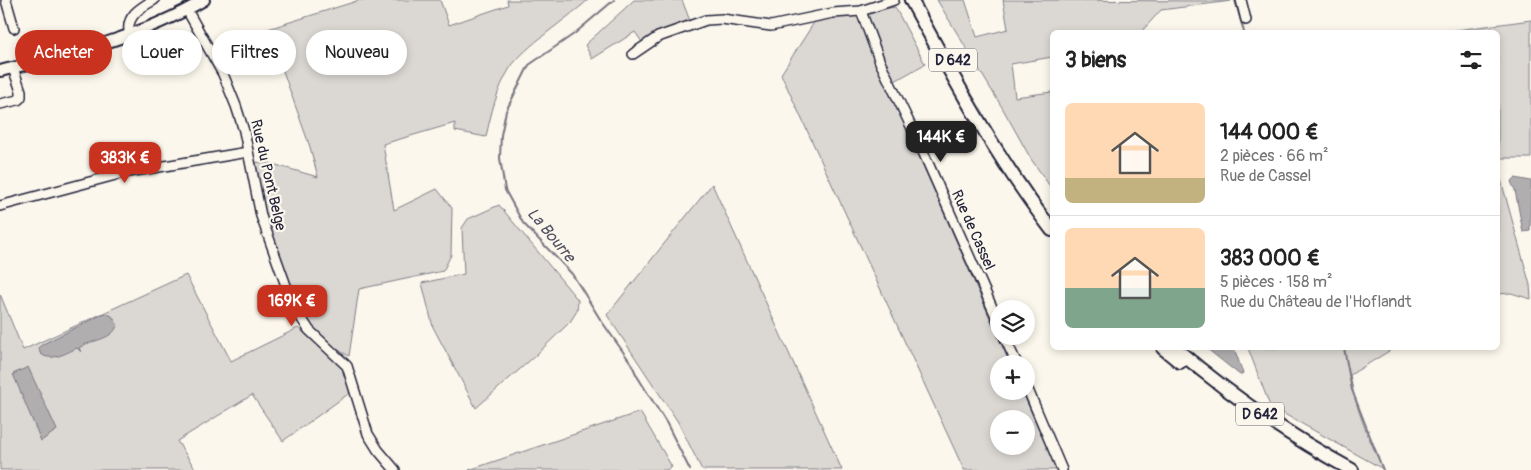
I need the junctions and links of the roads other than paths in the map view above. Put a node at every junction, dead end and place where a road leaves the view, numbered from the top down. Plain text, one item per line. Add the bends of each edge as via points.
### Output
1 (6, 0) edge
2 (154, 0) edge
3 (204, 0) edge
4 (894, 0) edge
5 (911, 0) edge
6 (920, 0) edge
7 (1241, 0) edge
8 (187, 10) junction
9 (861, 11) junction
10 (1246, 20) dead end
11 (14, 28) dead end
12 (129, 30) edge
13 (141, 30) edge
14 (122, 36) edge
15 (633, 54) dead end
16 (13, 68) junction
17 (0, 71) edge
18 (0, 104) edge
19 (248, 152) junction
20 (0, 206) edge
21 (1050, 213) edge
22 (1050, 227) edge
23 (990, 303) edge
24 (1166, 350) edge
25 (1178, 350) edge
26 (1033, 400) edge
27 (395, 470) edge
28 (1062, 470) edge
29 (1335, 470) edge
30 (1352, 470) edge

1 - 11 street
2 - 12 street via 133,15
3 - 8 main road
4 - 9 street
5 - 22 highway, D 642 via 994,146
6 - 21 highway, D 642 via 999,139
7 - 10 street
8 - 13 main road
8 - 19 street, Rue du Pont Belge via 232,93
9 - 15 street via 771,26 706,20 658,37
9 - 23 street, Rue de Cassel via 880,62
14 - 16 main road
16 - 17 main road
16 - 18 street via 21,97
19 - 20 street via 123,173
19 - 27 street, Rue du Pont Belge via 263,222 295,309 309,330 347,366 368,434
24 - 29 highway, D 642 via 1241,410
25 - 30 highway, D 642 via 1262,416
26 - 28 street

